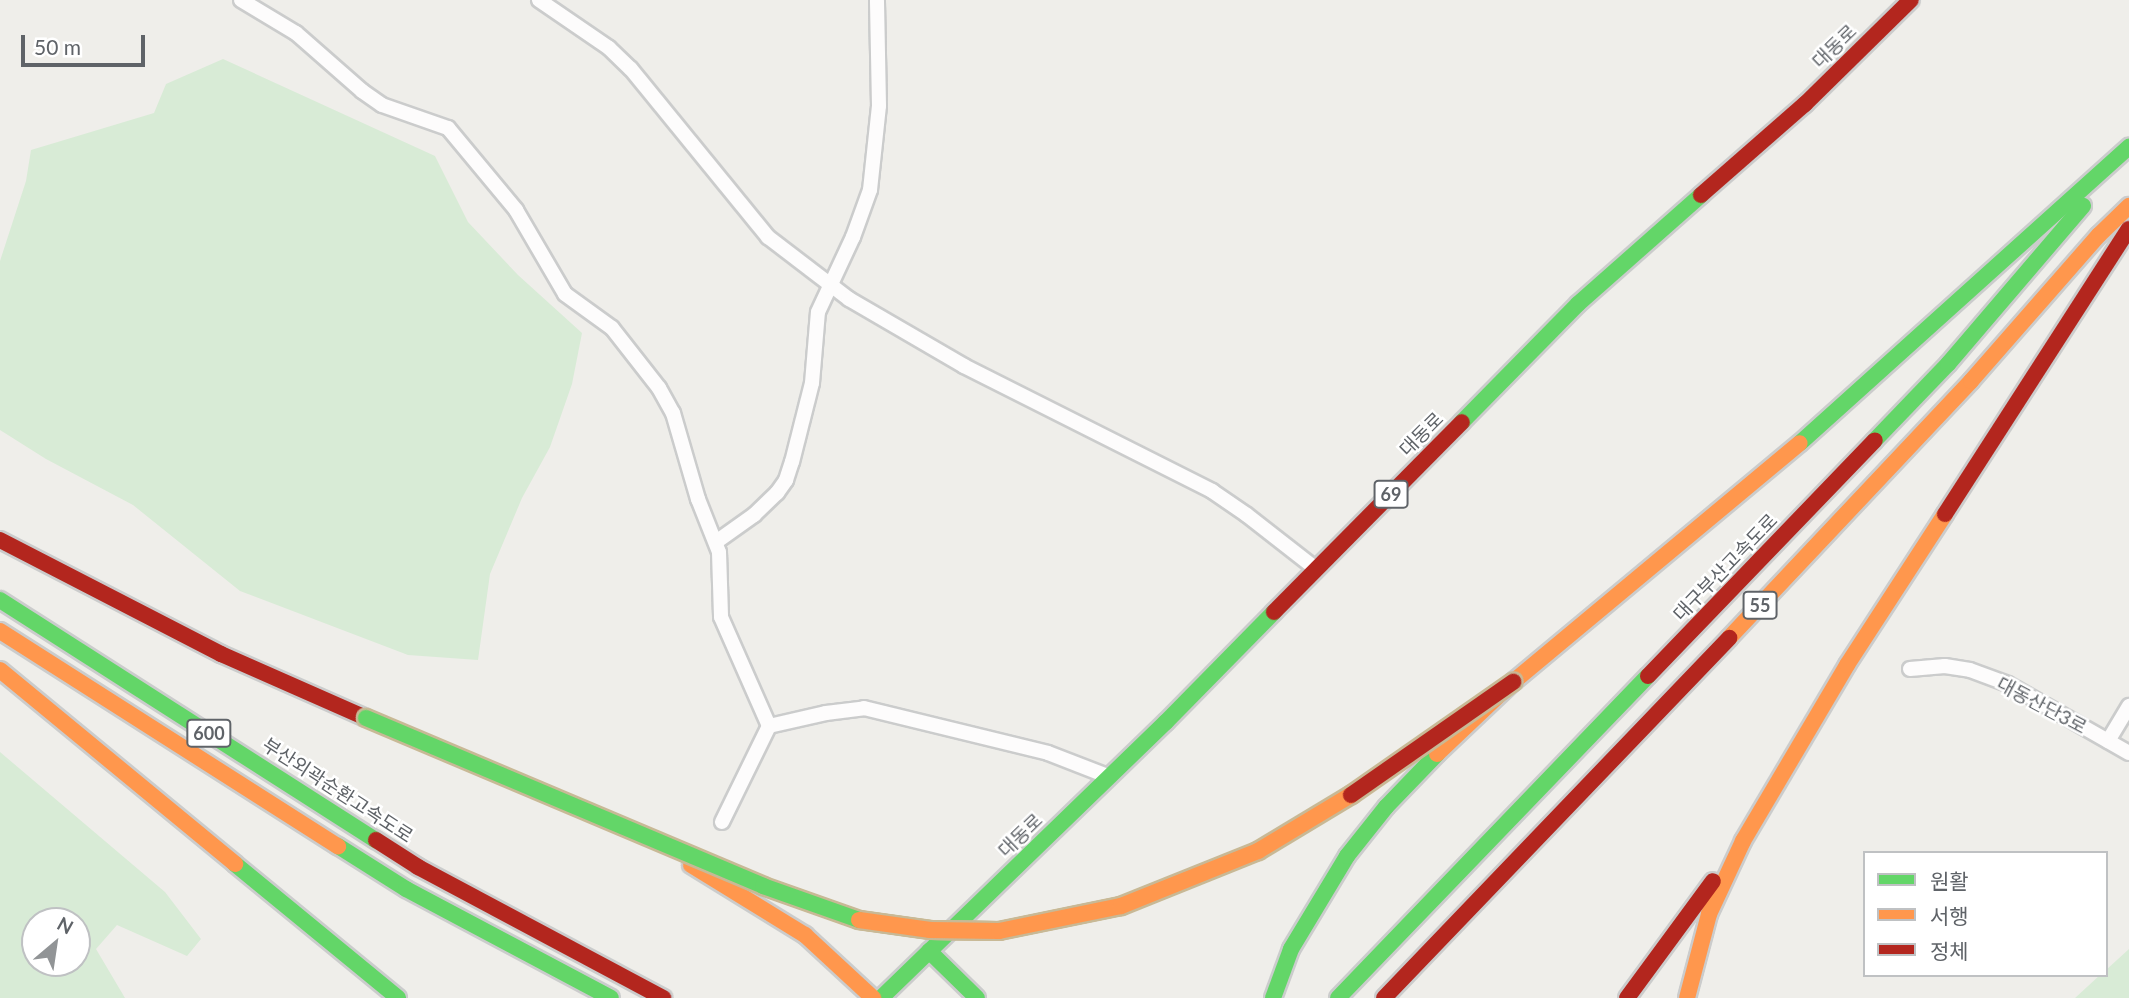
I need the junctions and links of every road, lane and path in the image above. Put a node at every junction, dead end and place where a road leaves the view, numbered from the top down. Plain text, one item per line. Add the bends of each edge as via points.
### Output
1 (241, 0) edge
2 (539, 0) edge
3 (877, 0) edge
4 (1911, 0) edge
5 (2129, 149) edge
6 (2129, 205) edge
7 (2129, 229) edge
8 (829, 283) junction
9 (0, 540) edge
10 (716, 542) junction
11 (1315, 569) junction
12 (0, 600) edge
13 (0, 631) edge
14 (1910, 669) dead end
15 (0, 670) edge
16 (1513, 682) junction
17 (2129, 706) edge
18 (769, 726) junction
19 (2108, 741) junction
20 (2129, 753) edge
21 (453, 757) junction
22 (1110, 777) junction
23 (722, 822) dead end
24 (1743, 841) junction
25 (332, 946) junction
26 (929, 951) junction
27 (385, 998) edge
28 (398, 998) edge
29 (611, 998) edge
30 (663, 998) edge
31 (873, 998) edge
32 (881, 998) edge
33 (977, 998) edge
34 (1273, 998) edge
35 (1338, 998) edge
36 (1384, 998) edge
37 (1627, 998) edge
38 (1687, 998) edge

1 - 10 street via 296,33 362,91 382,104 448,128 468,150 516,210 565,294 612,328 659,388 673,413
2 - 8 street via 609,48 631,69 768,237
3 - 8 street via 879,106 870,190
4 - 11 main road, 대동로 / 69 via 1805,104 1578,304
5 - 16 main road via 1786,456
5 - 35 main road, 대구부산고속도로 / 55 via 1948,364
6 - 36 main road, 55 via 1858,503
7 - 24 main road via 1847,664
8 - 10 street via 818,312 808,402 786,480 754,515
8 - 11 street via 964,366 1212,492
9 - 21 main road, bridge via 221,654
10 - 18 street via 721,617
11 - 22 main road, 대동로 / 69
12 - 30 main road, 부산외곽순환고속도로 / 600 via 418,867
13 - 29 main road, 600 via 406,889
14 - 19 street, 대동산단3로 via 1945,666 2008,684
15 - 25 main road
16 - 21 main road, bridge via 1331,809 1258,851 1121,906 999,931 930,930 856,919 763,887
16 - 34 main road, bridge via 1386,807 1347,856 1291,949
17 - 19 street
18 - 22 street via 864,708 1048,753
18 - 23 street
19 - 20 street, 대동산단3로
21 - 31 main road, bridge via 701,869 805,935
22 - 26 main road, 대동로 / 69
24 - 37 main road
24 - 38 main road via 1709,914
25 - 27 main road
25 - 28 main road
26 - 32 main road, 대동로 / 69
26 - 33 main road

